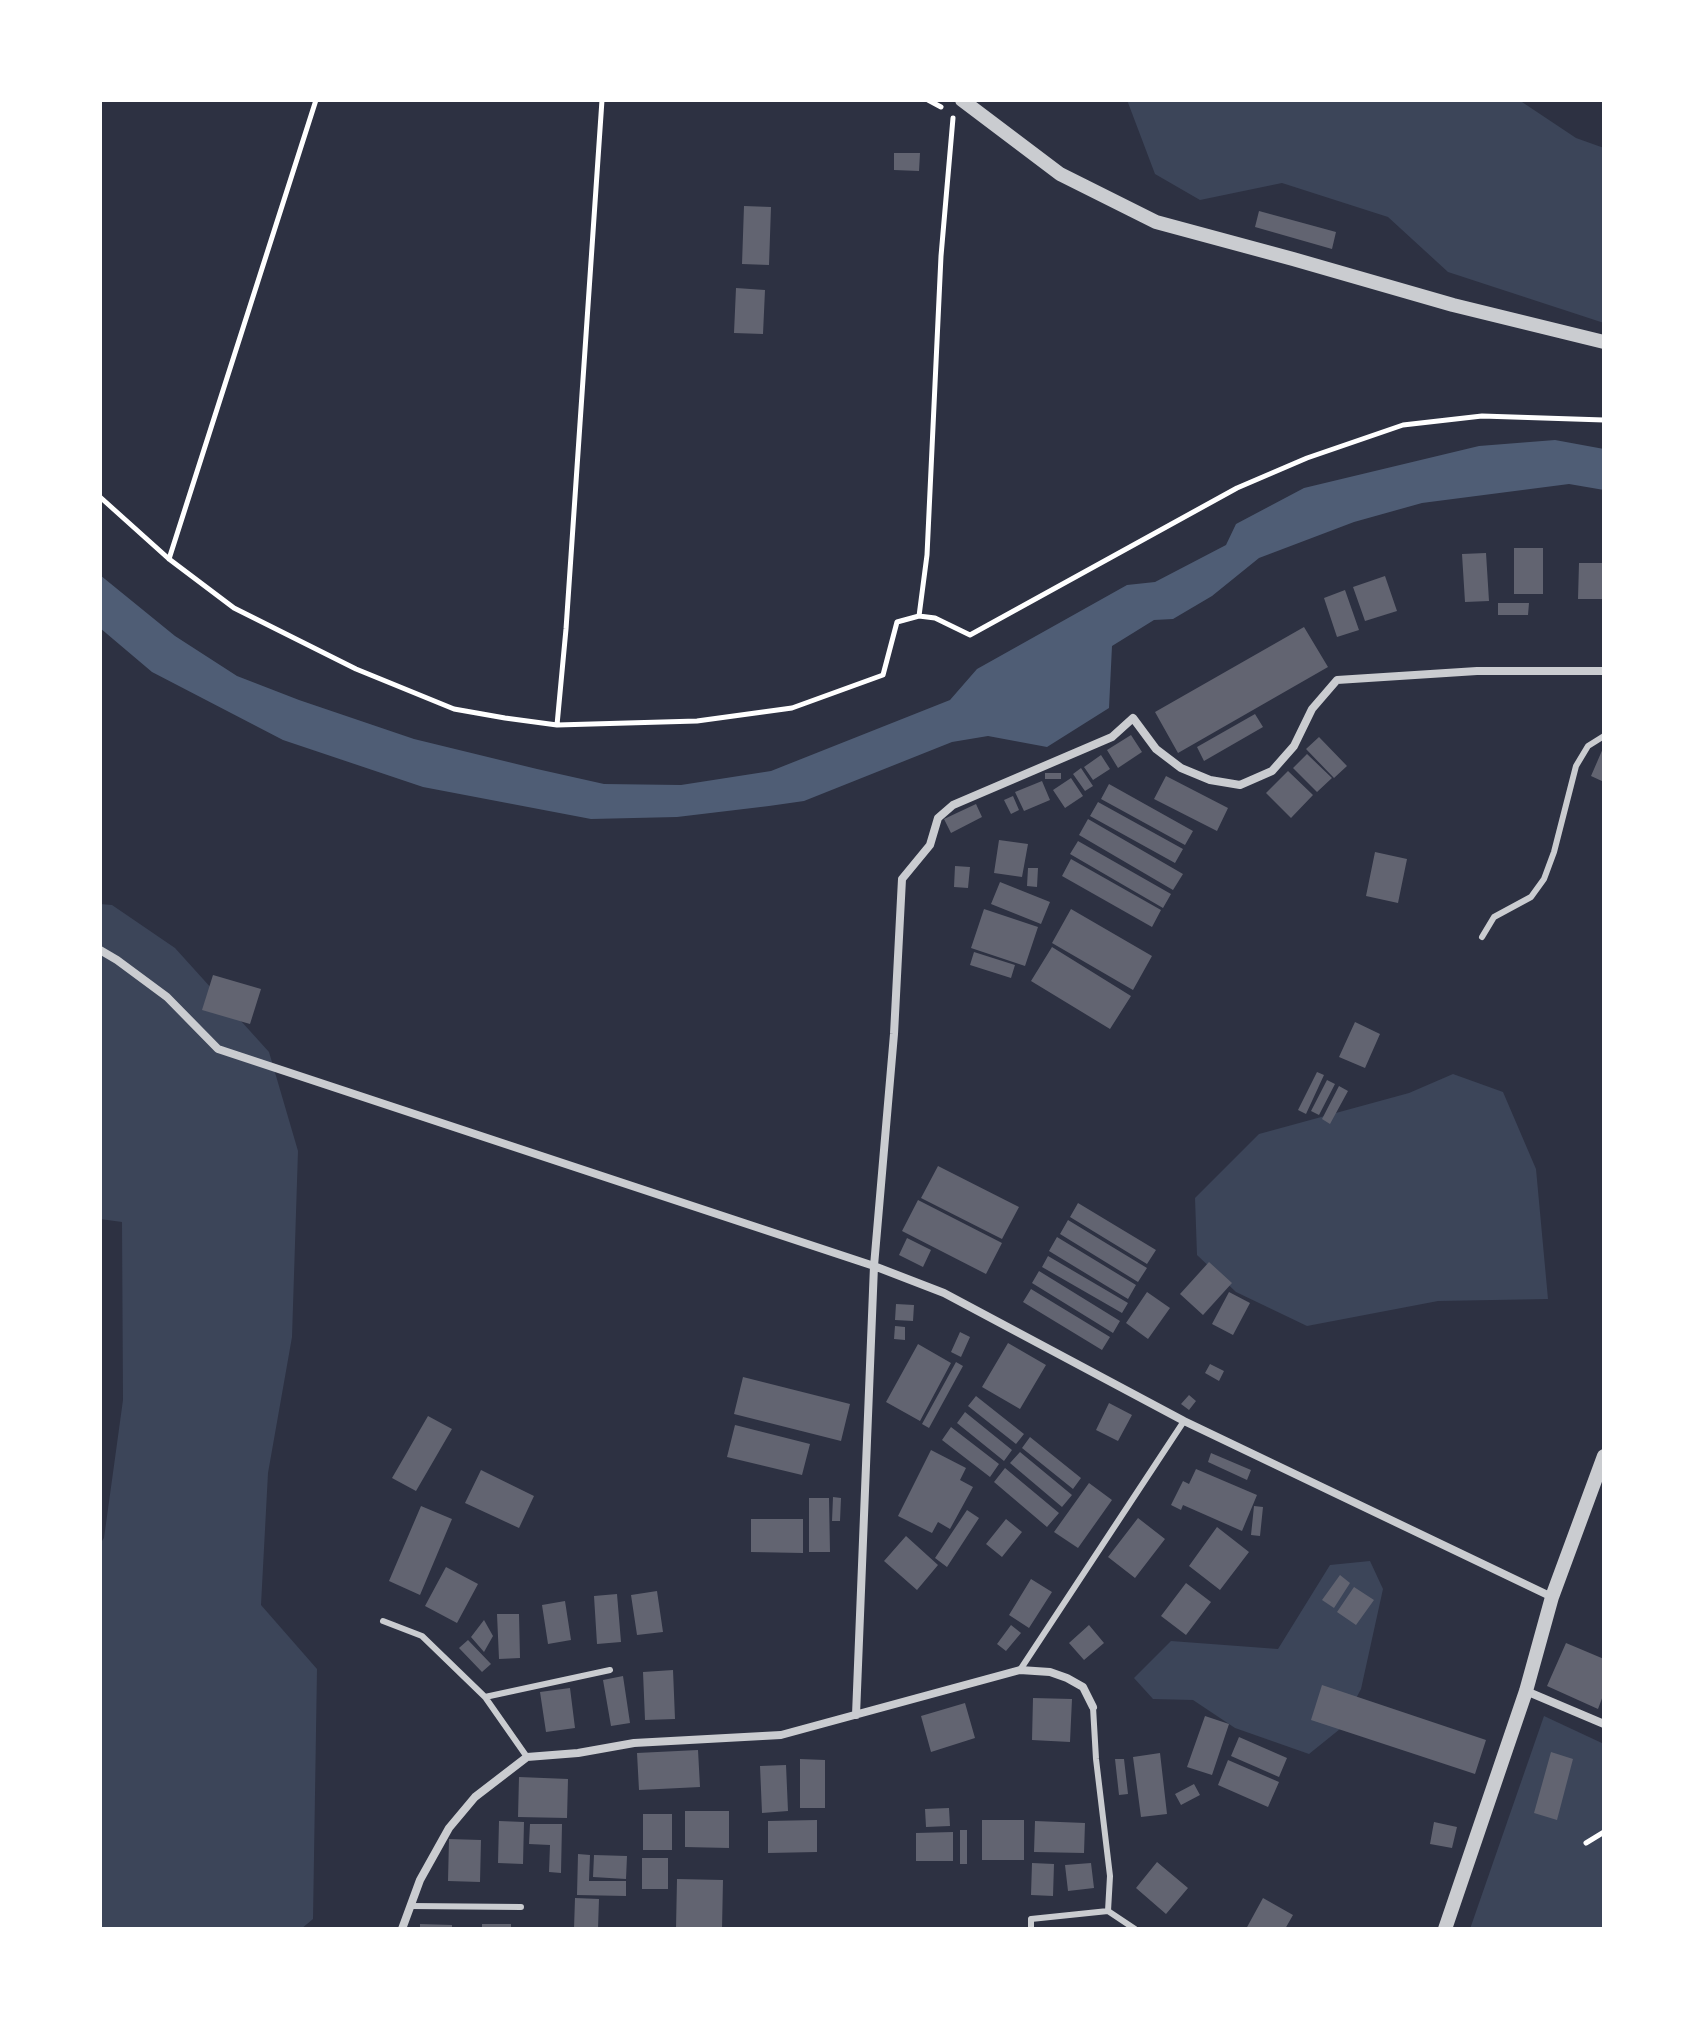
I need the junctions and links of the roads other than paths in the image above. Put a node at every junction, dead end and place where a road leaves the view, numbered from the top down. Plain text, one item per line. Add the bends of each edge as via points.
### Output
1 (958, 106) edge
2 (1604, 342) edge
3 (1604, 671) edge
4 (1604, 736) edge
5 (1482, 937) dead end
6 (100, 950) edge
7 (874, 1266) junction
8 (1184, 1421) junction
9 (1604, 1456) edge
10 (1552, 1597) junction
11 (383, 1621) dead end
12 (610, 1670) dead end
13 (1020, 1670) junction
14 (1526, 1691) junction
15 (485, 1697) junction
16 (1093, 1707) joint
17 (856, 1715) junction
18 (1604, 1724) edge
19 (527, 1757) junction
20 (411, 1906) junction
21 (521, 1907) dead end
22 (1108, 1911) junction
23 (402, 1929) edge
24 (1031, 1929) edge
25 (1135, 1929) edge
26 (1445, 1929) edge

1 - 2 street via 1060,174 1156,222
3 - 7 street via 1477,671 1337,680 1272,771 1240,785 1181,768 1156,749 1133,718 1112,737 953,805 938,818 930,845 902,879
4 - 5 lane via 1588,746 1576,766 1544,879 1531,897 1494,917
6 - 7 street via 167,997 218,1049
7 - 8 street via 944,1293
7 - 17 street
8 - 10 street
8 - 13 lane
9 - 10 street
10 - 14 street
11 - 15 lane via 422,1636
12 - 15 lane
13 - 16 street via 1067,1678 1083,1687
13 - 17 street
14 - 18 street
14 - 26 street
15 - 19 lane
16 - 22 lane via 1110,1876
17 - 19 street via 781,1735 634,1743
19 - 20 street via 475,1797 449,1828
20 - 21 lane
20 - 23 street
22 - 24 lane via 1031,1919
22 - 25 lane

